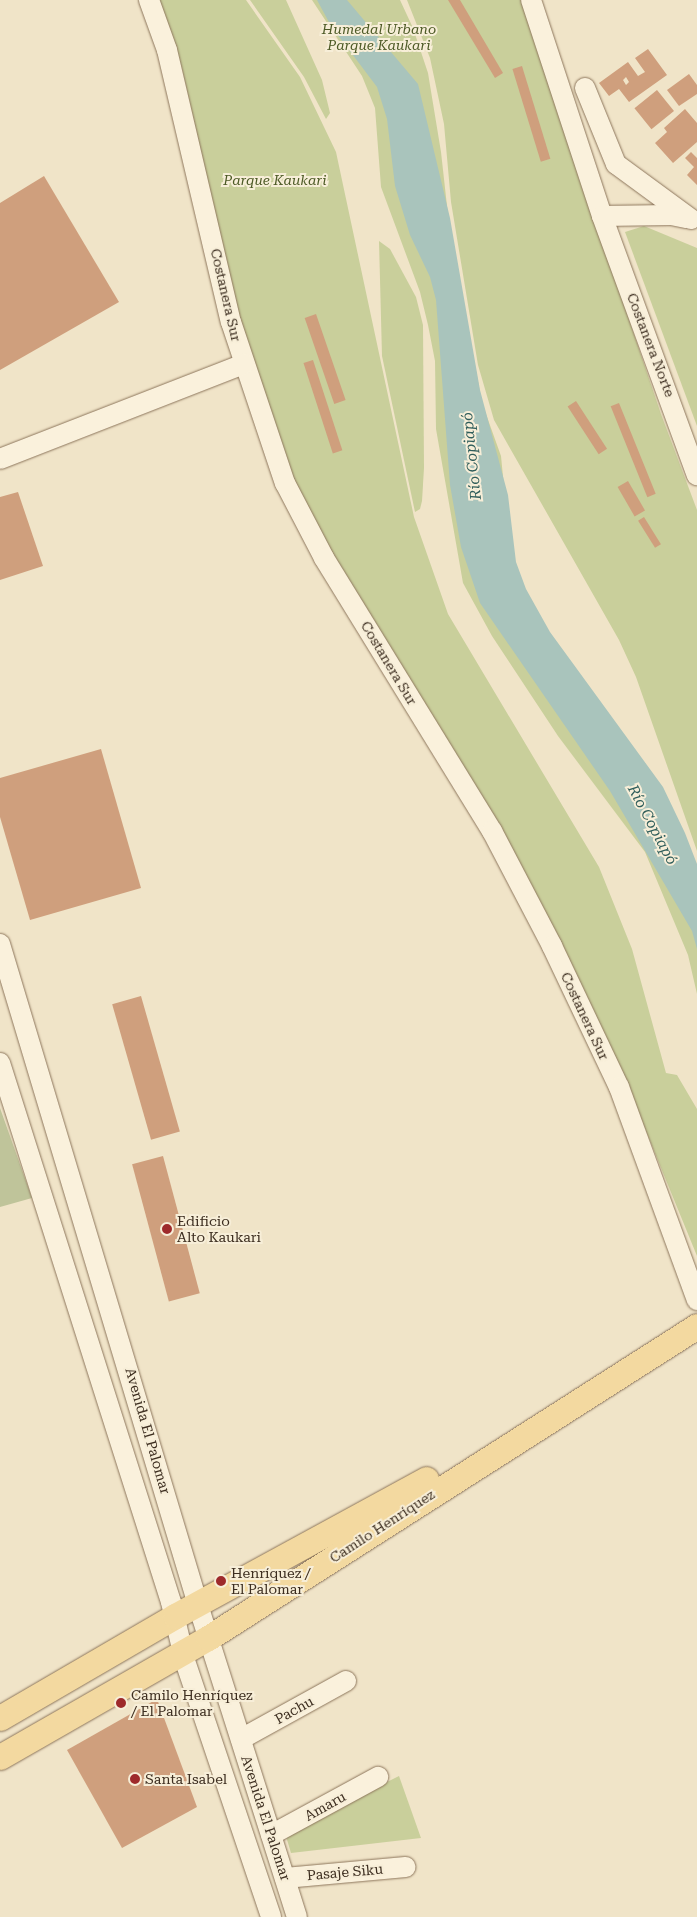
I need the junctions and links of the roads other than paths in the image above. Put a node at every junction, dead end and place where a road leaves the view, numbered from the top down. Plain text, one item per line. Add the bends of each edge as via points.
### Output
1 (149, 0) edge
2 (531, 0) edge
3 (585, 88) dead end
4 (640, 184) junction
5 (643, 215) junction
6 (602, 216) junction
7 (694, 221) edge
8 (244, 364) junction
9 (0, 459) edge
10 (697, 475) edge
11 (0, 944) edge
12 (0, 1063) edge
13 (697, 1300) edge
14 (697, 1326) edge
15 (632, 1365) junction
16 (137, 1393) junction
17 (106, 1396) junction
18 (198, 1605) junction
19 (175, 1616) junction
20 (208, 1638) junction
21 (183, 1651) junction
22 (346, 1681) dead end
23 (0, 1718) edge
24 (241, 1739) junction
25 (0, 1757) edge
26 (378, 1777) dead end
27 (271, 1835) junction
28 (405, 1867) dead end
29 (285, 1878) junction
30 (271, 1917) edge
31 (297, 1917) edge

1 - 8 street, Costanera Sur via 167,50 231,322
2 - 6 street, Costanera Norte
3 - 4 street via 612,158
4 - 5 street via 644,198
4 - 7 street
5 - 6 street
5 - 7 street via 671,215
6 - 10 street, Costanera Norte
8 - 9 street
8 - 13 street, Costanera Sur via 285,484 324,558 492,831 552,946 619,1087
11 - 16 street, Avenida El Palomar
12 - 17 street, Avenida El Palomar
14 - 15 main road, Camilo Henríquez
15 - 18 main road, Camilo Henríquez
15 - 20 main road, Camilo Henríquez
16 - 17 street
16 - 18 street, Avenida El Palomar
17 - 19 street, Avenida El Palomar
18 - 19 main road, Camilo Henríquez
18 - 20 street, Avenida El Palomar
19 - 21 street, Avenida El Palomar
19 - 23 main road, Camilo Henríquez
20 - 21 main road, Camilo Henríquez
20 - 24 street, Avenida El Palomar
21 - 25 main road, Camilo Henríquez
21 - 30 street, Avenida El Palomar
22 - 24 street, Pachu
24 - 27 street, Avenida El Palomar
26 - 27 street, Amaru
27 - 29 street, Avenida El Palomar
28 - 29 street, Pasaje Siku
29 - 31 street, Avenida El Palomar

